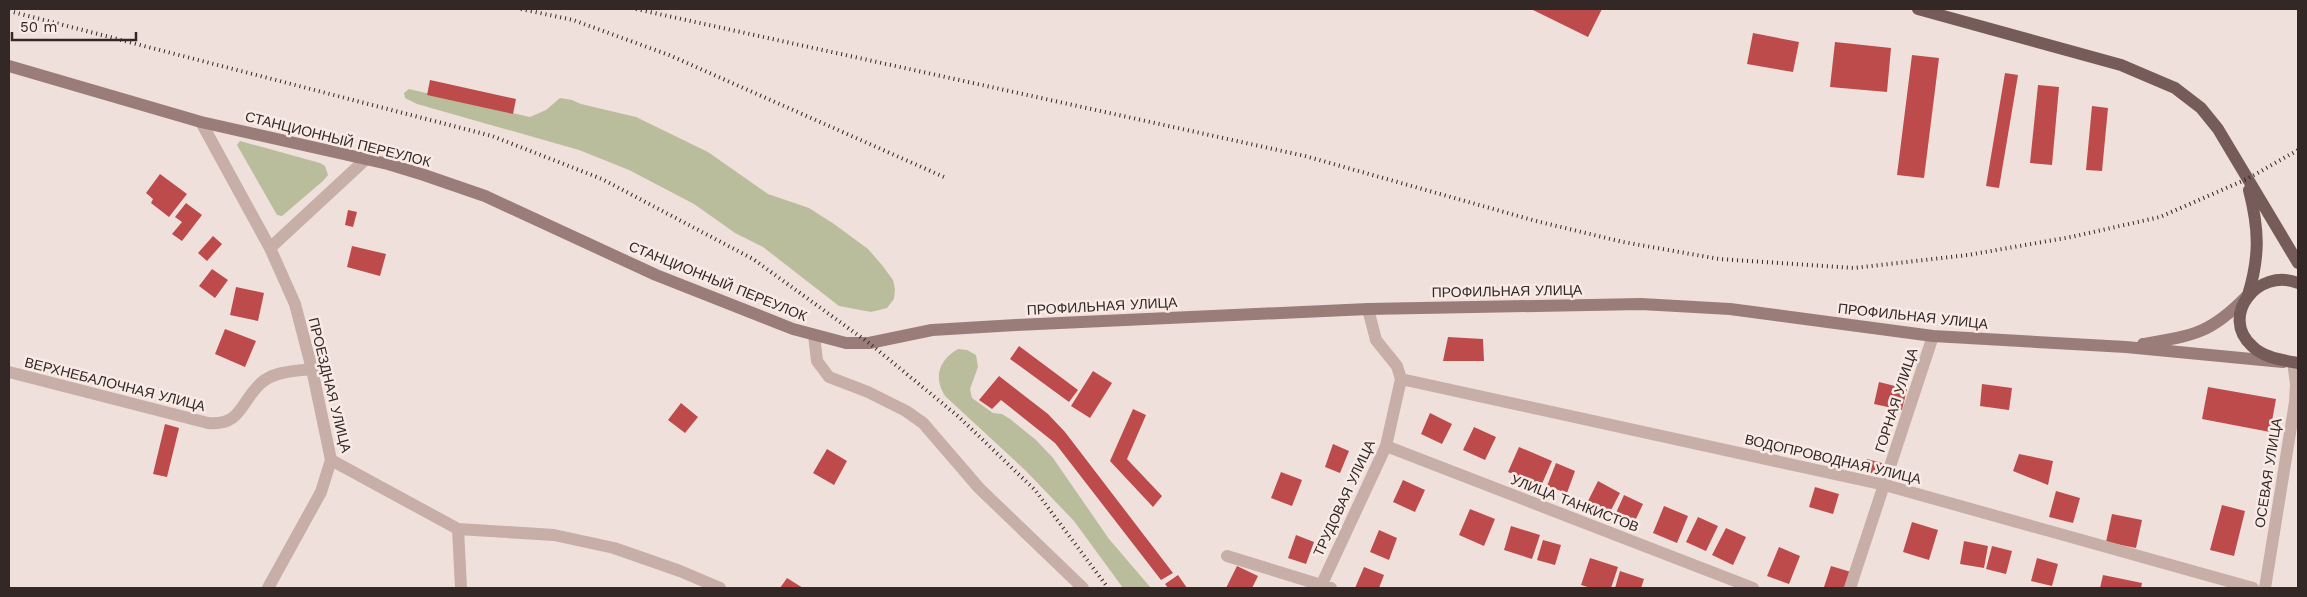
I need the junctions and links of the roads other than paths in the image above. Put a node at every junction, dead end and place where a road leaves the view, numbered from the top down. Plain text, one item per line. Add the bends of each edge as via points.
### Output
1 (1918, 9) edge
2 (9, 66) edge
3 (201, 122) junction
4 (366, 160) junction
5 (2247, 179) junction
6 (270, 248) junction
7 (2298, 263) edge
8 (2298, 283) edge
9 (2248, 295) junction
10 (1368, 309) junction
11 (814, 335) junction
12 (1933, 336) junction
13 (846, 343) joint
14 (2126, 347) junction
15 (2297, 361) edge
16 (312, 369) junction
17 (9, 372) edge
18 (1401, 379) junction
19 (1386, 446) junction
20 (330, 460) junction
21 (1885, 484) junction
22 (458, 529) junction
23 (1227, 556) dead end
24 (1324, 587) edge
25 (268, 588) edge
26 (461, 588) edge
27 (720, 588) edge
28 (1083, 588) edge
29 (1753, 588) edge
30 (1850, 588) edge
31 (2253, 588) edge
32 (2265, 588) edge

1 - 5 main road via 2100,59 2159,80 2182,93 2210,118
2 - 3 main road, СТАНЦИОННЫЙ ПЕРЕУЛОК
3 - 4 main road, СТАНЦИОННЫЙ ПЕРЕУЛОК
3 - 6 street, ПРОЕЗДНАЯ УЛИЦА
4 - 6 street
4 - 11 main road, СТАНЦИОННЫЙ ПЕРЕУЛОК via 424,175 484,196 656,275
5 - 7 main road
5 - 9 main road via 2255,214 2258,250
6 - 16 street, ПРОЕЗДНАЯ УЛИЦА via 295,304
8 - 9 main road via 2272,280
9 - 14 main road, ПРОФИЛЬНАЯ УЛИЦА via 2228,316 2194,335
9 - 15 main road via 2240,315 2244,337 2259,351
10 - 12 main road, ПРОФИЛЬНАЯ УЛИЦА via 1641,304 1730,309
10 - 13 main road, ПРОФИЛЬНАЯ УЛИЦА via 942,330 869,343
10 - 18 street via 1376,340 1398,366
11 - 13 main road, СТАНЦИОННЫЙ ПЕРЕУЛОК
11 - 28 street via 817,361 829,377 868,392 924,423 979,488
12 - 14 main road, ПРОФИЛЬНАЯ УЛИЦА
12 - 21 street, ГОРНАЯ УЛИЦА
14 - 15 main road, ПРОФИЛЬНАЯ УЛИЦА via 2258,362
15 - 32 street, ОСЕВАЯ УЛИЦА via 2295,402
16 - 17 street, ВЕРХНЕБАЛОЧНАЯ УЛИЦА via 272,376 260,383 237,415 219,424
16 - 20 street, ПРОЕЗДНАЯ УЛИЦА
18 - 19 street, ТРУДОВАЯ УЛИЦА
18 - 21 street, ВОДОПРОВОДНАЯ УЛИЦА
19 - 24 street, ТРУДОВАЯ УЛИЦА
19 - 29 street, УЛИЦА ТАНКИСТОВ
20 - 22 street, ПРОЕЗДНАЯ УЛИЦА
20 - 25 street via 321,492
21 - 30 street, ГОРНАЯ УЛИЦА
21 - 31 street, ВОДОПРОВОДНАЯ УЛИЦА
22 - 26 street
22 - 27 street, ПРОЕЗДНАЯ УЛИЦА via 554,535 614,548
23 - 24 street

